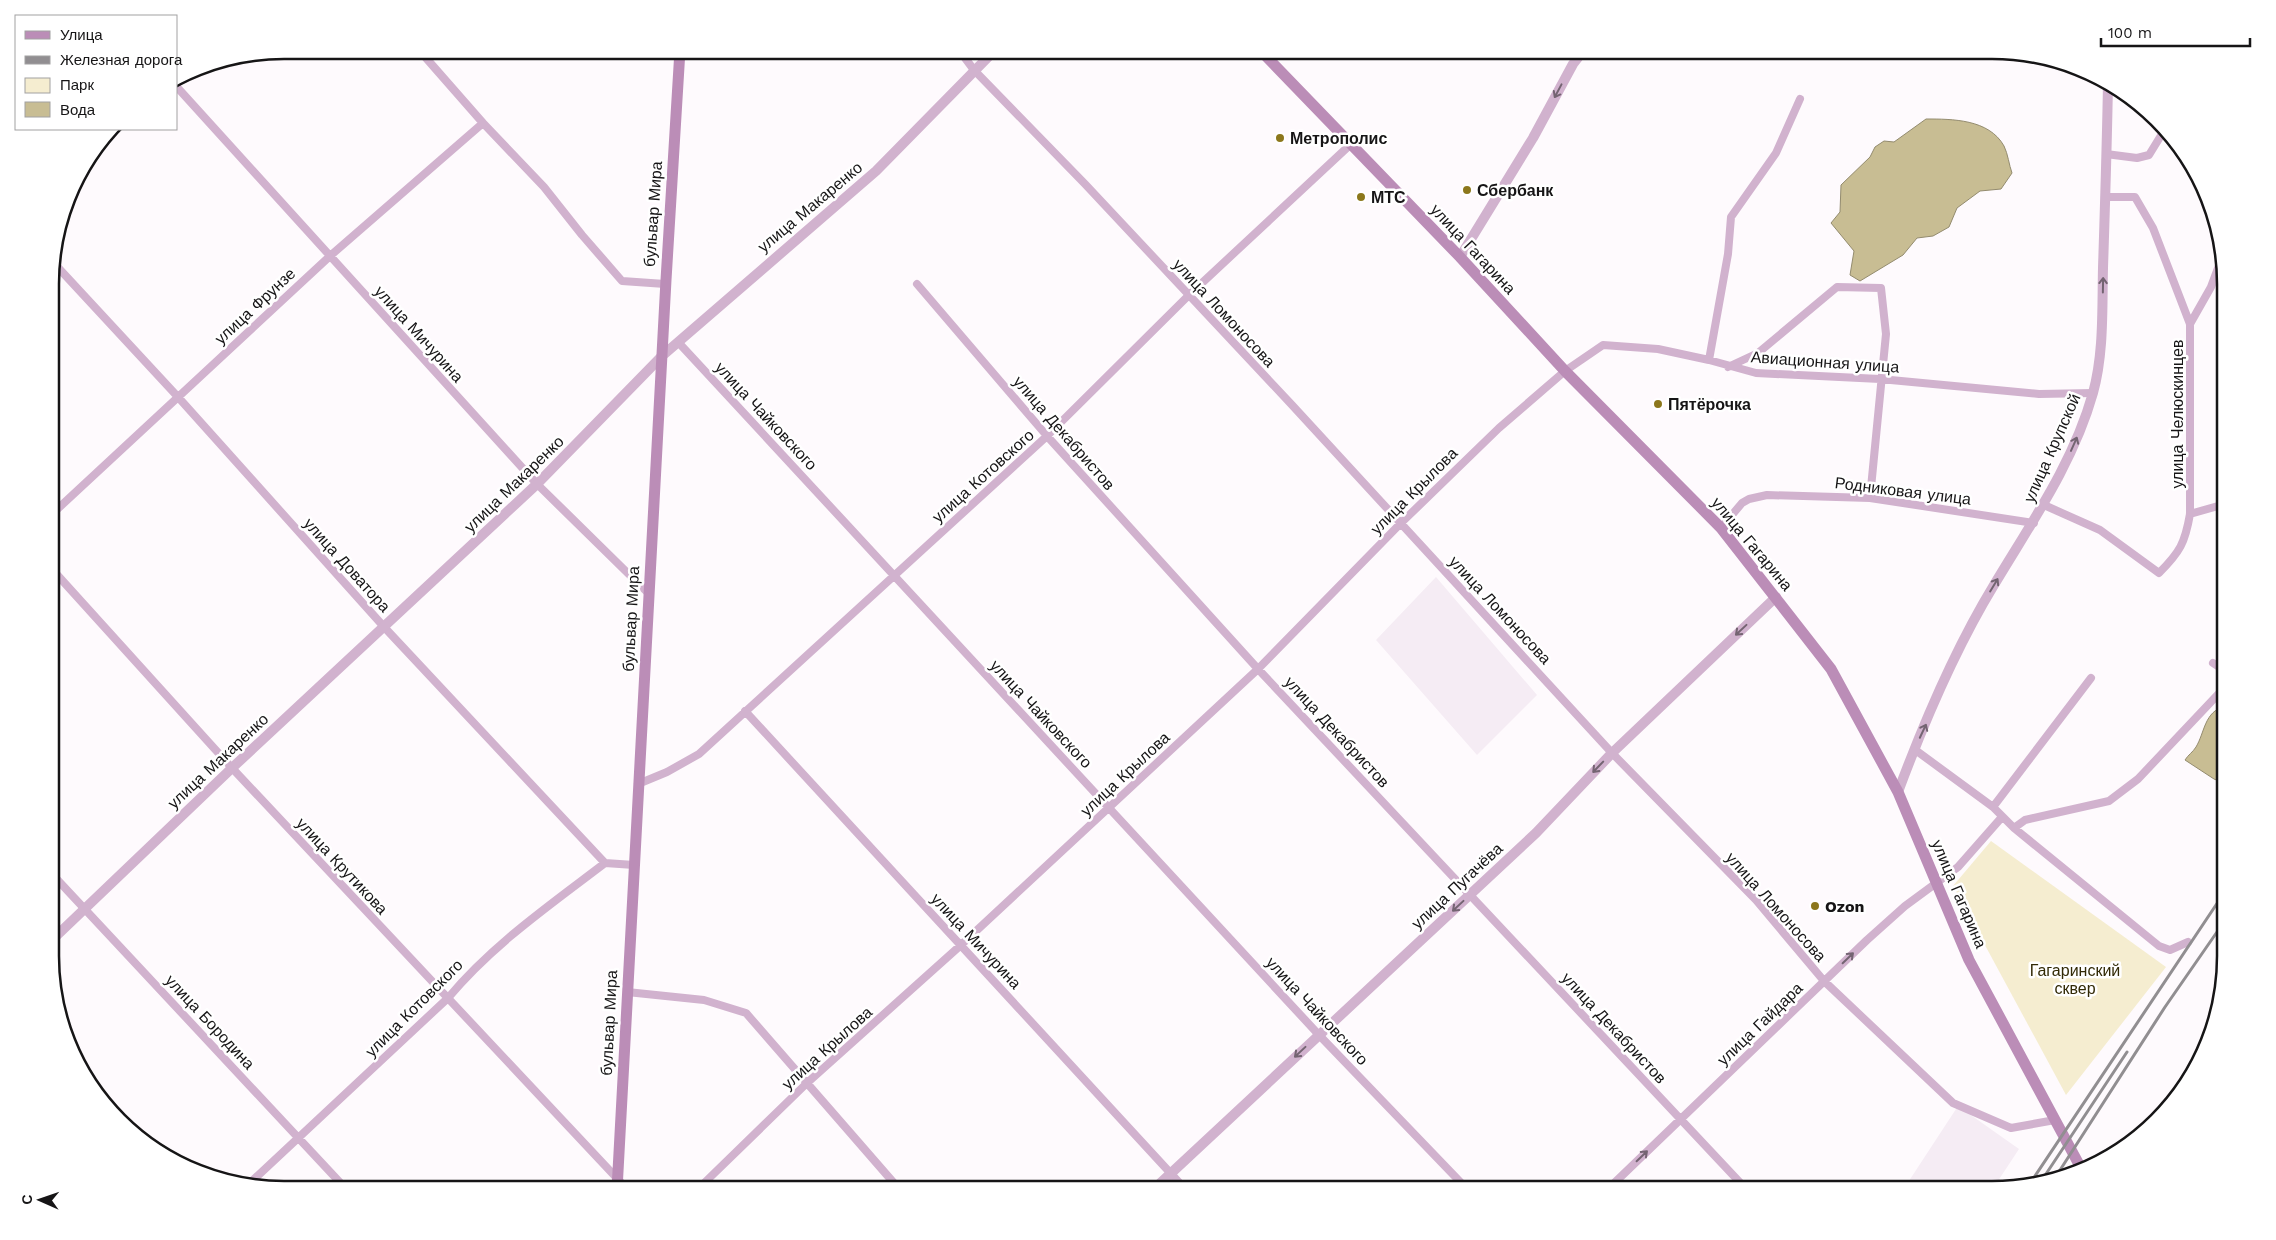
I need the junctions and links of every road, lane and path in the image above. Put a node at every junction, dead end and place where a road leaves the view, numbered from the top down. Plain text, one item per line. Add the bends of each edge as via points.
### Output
1 (427, 59) edge
2 (679, 59) edge
3 (966, 59) edge
4 (986, 59) edge
5 (1269, 59) edge
6 (1577, 59) edge
7 (974, 70) junction
8 (178, 88) edge
9 (2108, 91) edge
10 (1800, 99) dead end
11 (483, 124) junction
12 (2162, 135) edge
13 (1351, 144) junction
14 (2106, 154) junction
15 (2105, 197) junction
16 (330, 256) junction
17 (1460, 257) junction
18 (59, 269) edge
19 (2217, 271) edge
20 (665, 284) junction
21 (917, 284) dead end
22 (1188, 296) junction
23 (2190, 324) junction
24 (678, 342) junction
25 (662, 356) junction
26 (1709, 360) junction
27 (1728, 366) junction
28 (1565, 371) junction
29 (1880, 379) junction
30 (2093, 393) junction
31 (178, 397) junction
32 (1047, 436) junction
33 (537, 484) junction
34 (1870, 498) junction
35 (2044, 505) junction
36 (2217, 506) edge
37 (59, 508) edge
38 (2190, 514) junction
39 (2034, 522) junction
40 (1400, 524) junction
41 (1721, 528) junction
42 (894, 575) junction
43 (59, 577) edge
44 (648, 593) junction
45 (1776, 597) junction
46 (384, 628) junction
47 (2213, 662) dead end
48 (2217, 665) edge
49 (1258, 669) junction
50 (2091, 678) dead end
51 (2217, 695) edge
52 (744, 711) junction
53 (1914, 749) junction
54 (1612, 753) junction
55 (232, 768) junction
56 (638, 784) junction
57 (1898, 792) junction
58 (1993, 807) junction
59 (1109, 808) junction
60 (2002, 817) junction
61 (2014, 828) junction
62 (605, 863) junction
63 (634, 865) junction
64 (59, 882) edge
65 (1936, 883) junction
66 (1470, 894) junction
67 (85, 910) junction
68 (59, 934) edge
69 (2188, 942) dead end
70 (961, 945) junction
71 (1824, 981) junction
72 (627, 992) junction
73 (448, 998) junction
74 (1319, 1035) junction
75 (807, 1083) junction
76 (1681, 1118) junction
77 (2055, 1120) junction
78 (299, 1137) junction
79 (2079, 1164) edge
80 (1171, 1174) junction
81 (254, 1179) edge
82 (339, 1181) edge
83 (614, 1181) edge
84 (617, 1181) edge
85 (706, 1181) edge
86 (892, 1181) edge
87 (1163, 1181) edge
88 (1178, 1181) edge
89 (1459, 1181) edge
90 (1616, 1181) edge
91 (1739, 1181) edge

1 - 11 street
2 - 20 main road, бульвар Мира
3 - 7 street, улица Ломоносова
4 - 7 street, улица Макаренко
5 - 13 main road, улица Гагарина
6 -> 17 street
7 - 22 street, улица Ломоносова
7 - 24 street, улица Макаренко via 876,171
8 - 16 street, улица Мичурина
9 - 14 street, улица Крупской
10 - 26 street via 1776,153 1731,217 1728,254
11 - 16 street, улица Фрунзе
11 - 20 street via 544,187 622,281
12 - 14 street via 2149,155 2137,158
13 - 17 main road, улица Гагарина
13 - 22 street, улица Котовского
14 - 15 street, улица Крупской
15 - 23 street via 2135,197 2153,228
30 -> 15 street, улица Крупской via 2102,337
16 - 31 street, улица Фрунзе
16 - 33 street, улица Мичурина
17 - 28 main road, улица Гагарина
18 - 31 street, улица Доватора
19 - 23 street, улица Челюскинцев
20 - 25 main road, бульвар Мира
21 - 32 street, улица Декабристов
22 - 32 street, улица Котовского
22 - 40 street, улица Ломоносова
23 - 38 street, улица Челюскинцев
24 - 25 street, улица Макаренко
24 - 42 street, улица Чайковского
25 - 33 street, улица Макаренко
25 - 44 main road, бульвар Мира
26 - 27 street, Авиационная улица
26 - 28 street, Авиационная улица via 1658,349 1603,345
27 - 29 street, Авиационная улица via 1756,374
27 - 29 street via 1758,353 1837,287 1881,288 1886,334
28 - 40 street, улица Крылова via 1499,428
28 - 41 main road, улица Гагарина
29 - 30 street, Авиационная улица via 2039,394
29 - 34 street
35 -> 30 street, улица Крупской via 2086,417
31 - 37 street, улица Фрунзе
31 - 46 street, улица Доватора
32 - 42 street, улица Котовского
32 - 49 street, улица Декабристов
33 - 44 street, улица Мичурина
33 - 46 street, улица Макаренко
34 - 39 street, Родниковая улица
34 - 41 street, Родниковая улица via 1758,496 1742,503
35 - 38 street, улица Челюскинцев via 2100,530 2159,573 2176,556 2187,531
35 - 39 street, улица Крупской
36 - 38 street
53 -> 39 street, улица Крупской via 1993,586
40 - 49 street, улица Крылова
40 - 54 street, улица Ломоносова
41 - 45 main road, улица Гагарина
42 - 52 street, улица Котовского
42 - 59 street, улица Чайковского
43 - 55 street, улица Крутикова
44 - 56 main road, бульвар Мира
45 -> 54 street, улица Пугачёва
45 - 57 main road, улица Гагарина via 1831,669
46 - 55 street, улица Макаренко
46 - 62 street, улица Доватора
47 - 48 street
49 - 59 street, улица Крылова
49 - 66 street, улица Декабристов
50 - 58 street
51 - 61 street via 2138,779 2109,801 2025,820
52 - 56 street, улица Котовского via 699,754
52 - 70 street, улица Мичурина
53 - 57 street, улица Крупской
53 - 58 street
54 -> 66 street, улица Пугачёва via 1536,833
54 - 71 street, улица Ломоносова via 1756,900
55 - 67 street, улица Макаренко
55 - 73 street, улица Крутикова
56 - 63 main road, бульвар Мира
57 - 65 main road, улица Гагарина
58 - 60 street
59 - 70 street, улица Крылова
59 - 74 street, улица Чайковского
60 - 61 street
60 - 65 street, улица Гайдара via 1958,867
61 - 69 street via 2160,946 2170,950
62 - 63 street
62 - 73 street, улица Котовского via 469,972
63 - 72 main road, бульвар Мира
64 - 67 street, улица Бородина
71 -> 65 street, улица Гайдара via 1905,906
65 - 77 main road, улица Гагарина via 1969,960
66 -> 74 street, улица Пугачёва
66 - 76 street, улица Декабристов
67 - 68 street, улица Макаренко
67 - 78 street, улица Бородина
70 - 75 street, улица Крылова
70 - 80 street, улица Мичурина
71 - 76 street, улица Гайдара
71 - 77 street, улица Ломоносова via 1953,1104 2011,1128
72 - 75 street via 704,1000 746,1013
72 - 84 main road, бульвар Мира
73 - 78 street, улица Котовского
73 - 83 street, улица Крутикова
74 -> 80 street, улица Пугачёва
74 - 89 street, улица Чайковского
75 - 85 street, улица Крылова
75 - 86 street
90 -> 76 street, улица Гайдара
76 - 91 street, улица Декабристов
77 - 79 main road, улица Гагарина
78 - 81 street, улица Котовского
78 - 82 street, улица Бородина
80 - 87 street, улица Пугачёва
80 - 88 street, улица Мичурина

